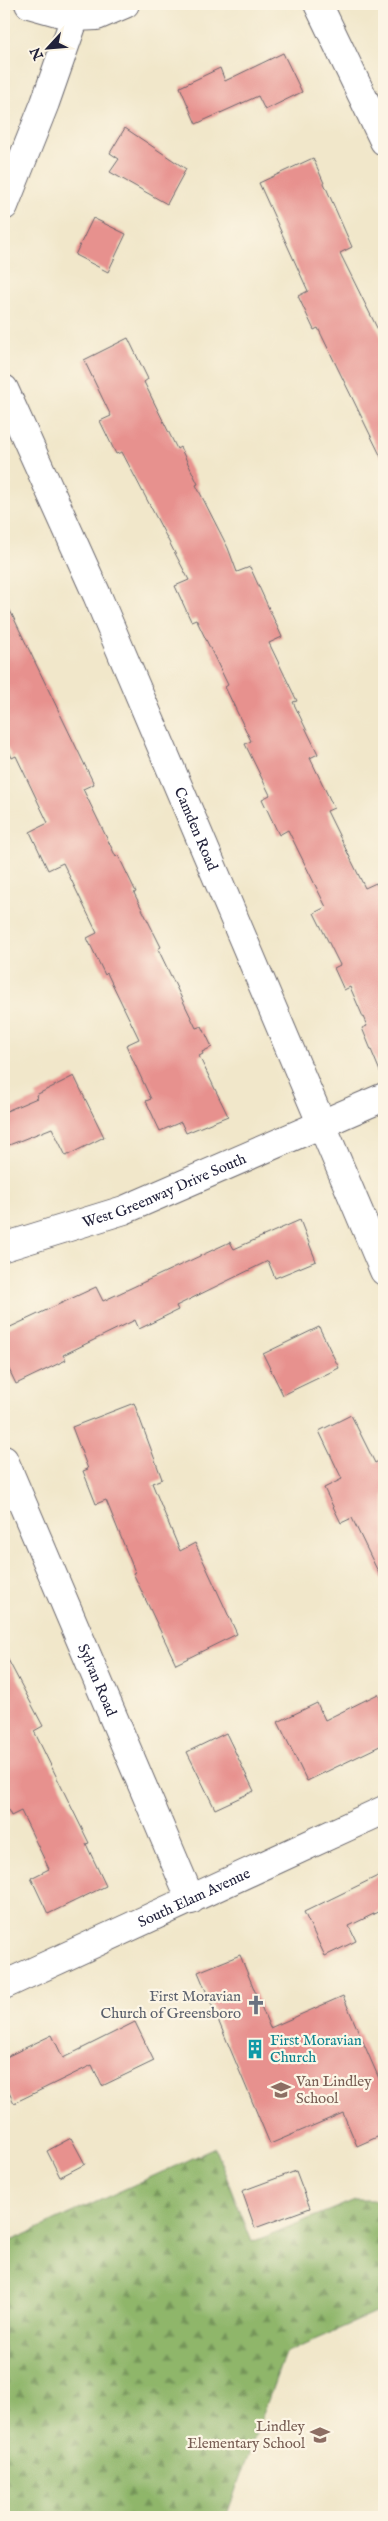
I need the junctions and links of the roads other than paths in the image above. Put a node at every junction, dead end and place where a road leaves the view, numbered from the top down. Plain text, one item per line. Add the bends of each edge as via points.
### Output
1 (29, 4) edge
2 (125, 4) edge
3 (318, 4) edge
4 (75, 17) junction
5 (384, 140) edge
6 (4, 206) edge
7 (4, 388) edge
8 (384, 1097) edge
9 (321, 1124) junction
10 (4, 1246) edge
11 (384, 1271) edge
12 (4, 1460) edge
13 (384, 1810) edge
14 (192, 1900) junction
15 (4, 1985) edge

1 - 4 street
2 - 4 street via 97,16
3 - 5 street
4 - 6 street
7 - 9 street, Camden Road via 97,595
8 - 9 street, West Greenway Drive South
9 - 10 street, West Greenway Drive South via 124,1210
9 - 11 street, Camden Road
12 - 14 street, Sylvan Road
13 - 14 street, South Elam Avenue
14 - 15 street, South Elam Avenue

